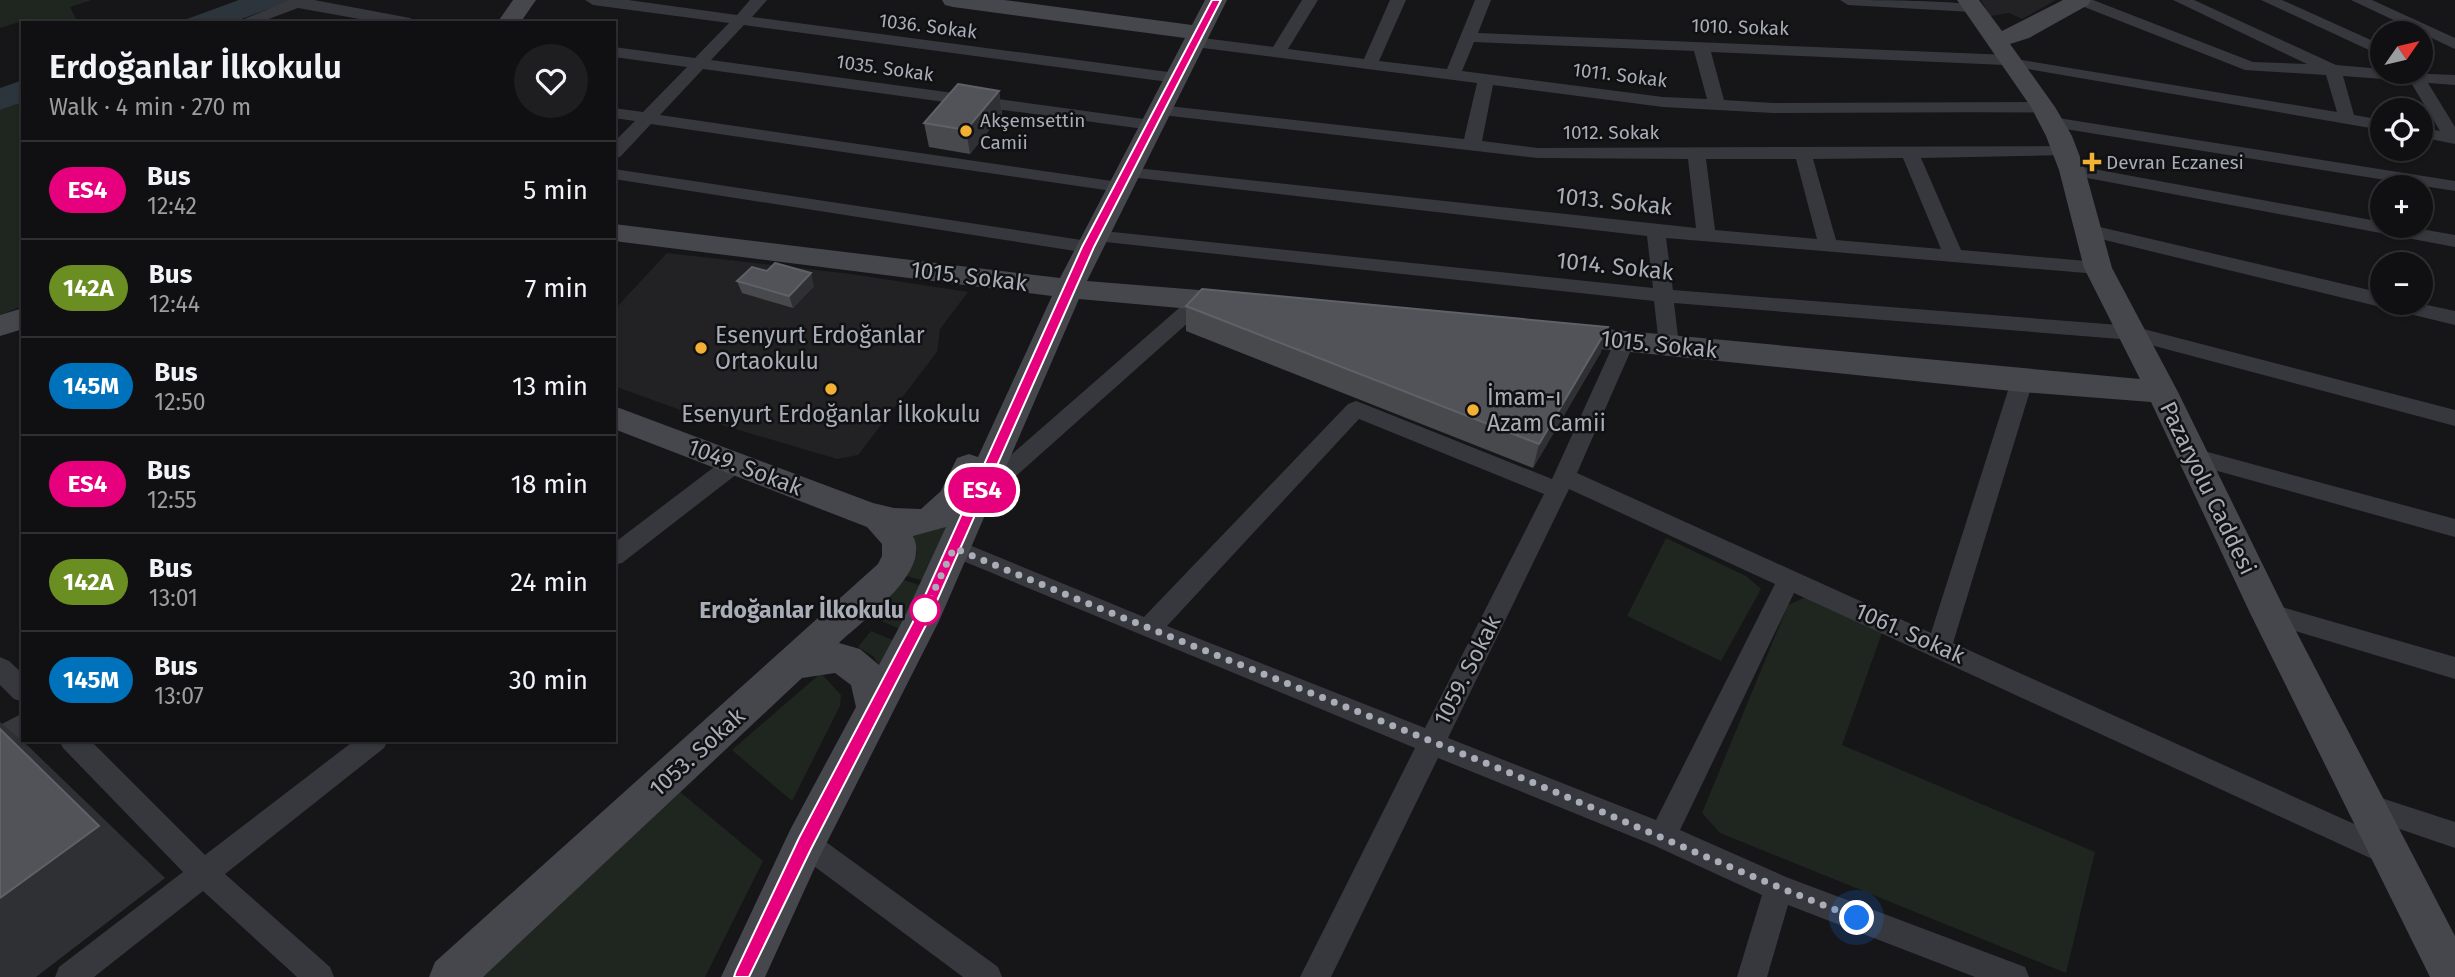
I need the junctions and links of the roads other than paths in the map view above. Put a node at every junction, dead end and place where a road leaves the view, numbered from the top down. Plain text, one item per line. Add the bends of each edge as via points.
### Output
1 (525, 0) edge
2 (593, 0) edge
3 (759, 0) edge
4 (953, 0) edge
5 (1216, 0) edge
6 (1310, 0) edge
7 (1398, 0) edge
8 (1483, 0) edge
9 (1848, 0) edge
10 (2080, 0) edge
11 (2181, 0) edge
12 (2269, 0) edge
13 (2359, 0) edge
14 (300, 2) edge
15 (1970, 4) edge
16 (741, 19) junction
17 (248, 21) edge
18 (400, 21) edge
19 (509, 21) edge
20 (1197, 37) junction
21 (1469, 37) junction
22 (2455, 44) edge
23 (2370, 46) edge
24 (1701, 47) junction
25 (616, 52) edge
26 (1278, 53) junction
27 (2005, 55) junction
28 (699, 63) junction
29 (1369, 65) junction
30 (2333, 70) junction
31 (2370, 71) edge
32 (1452, 76) junction
33 (1176, 78) junction
34 (1486, 80) junction
35 (2424, 84) edge
36 (1717, 105) junction
37 (616, 113) edge
38 (2047, 114) junction
39 (649, 118) junction
40 (1155, 118) junction
41 (2347, 119) junction
42 (2370, 123) edge
43 (2433, 134) edge
44 (2454, 138) edge
45 (1472, 145) junction
46 (616, 151) edge
47 (1909, 151) junction
48 (1696, 153) junction
49 (1803, 154) junction
50 (2069, 160) junction
51 (616, 174) edge
52 (2370, 176) edge
53 (1123, 180) junction
54 (2433, 185) edge
55 (2455, 186) edge
56 (2370, 224) edge
57 (1656, 230) junction
58 (2087, 230) junction
59 (616, 232) edge
60 (1706, 234) junction
61 (2433, 237) edge
62 (1091, 242) junction
63 (2455, 242) edge
64 (1828, 244) junction
65 (1954, 256) junction
66 (2098, 268) junction
67 (1070, 289) junction
68 (1663, 296) junction
69 (2370, 297) edge
70 (1201, 300) junction
71 (1269, 306) edge
72 (2433, 313) edge
73 (2455, 318) edge
74 (21, 319) edge
75 (0, 326) edge
76 (1529, 331) edge
77 (2132, 333) junction
78 (1625, 341) junction
79 (1670, 345) junction
80 (1042, 348) junction
81 (2022, 381) junction
82 (2162, 392) junction
83 (616, 418) edge
84 (2455, 418) edge
85 (2193, 456) junction
86 (734, 464) junction
87 (1560, 483) junction
88 (979, 497) junction
89 (877, 516) junction
90 (2455, 528) edge
91 (954, 548) junction
92 (616, 554) edge
93 (1789, 579) junction
94 (2268, 613) junction
95 (1148, 629) junction
96 (1939, 646) junction
97 (789, 667) junction
98 (0, 668) edge
99 (2455, 668) edge
100 (21, 689) edge
101 (875, 707) junction
102 (21, 724) edge
103 (0, 739) edge
104 (1431, 741) junction
105 (74, 742) edge
106 (372, 742) edge
107 (2366, 805) junction
108 (2455, 835) edge
109 (1663, 836) junction
110 (805, 844) junction
111 (2391, 854) junction
112 (203, 873) junction
113 (1778, 888) junction
114 (70, 977) edge
115 (319, 977) edge
116 (451, 977) edge
117 (743, 977) edge
118 (987, 977) edge
119 (1315, 977) edge
120 (1752, 977) edge
121 (2014, 977) edge
122 (2453, 977) edge

1 - 19 main road
2 - 16 street, 1036. Sokak
3 - 16 street
4 - 20 main road
5 - 20 main road
6 - 26 street
7 - 29 street
8 - 21 street
9 - 15 street
10 - 27 main road via 2021,33
10 - 30 street via 2251,67
11 - 30 street
12 - 23 street
13 - 22 street
14 - 17 street
14 - 18 street
15 - 27 main road, Pazaryolu Caddesi
16 - 28 street
16 - 33 street, 1036. Sokak
20 - 26 street, 1011. Sokak
20 - 33 main road
21 - 24 street, 1010. Sokak
21 - 32 street
24 - 27 street, 1010. Sokak
24 - 36 street
25 - 28 street, 1035. Sokak
26 - 29 street, 1011. Sokak
27 - 38 main road, Pazaryolu Caddesi
27 - 41 street, 1010. Sokak
28 - 39 street
28 - 40 street, 1035. Sokak
29 - 32 street, 1011. Sokak
30 - 31 street
30 - 41 street
32 - 34 street, 1011. Sokak
33 - 40 main road
34 - 36 street, 1011. Sokak
34 - 45 street
35 - 44 street
36 - 38 street, 1011. Sokak
37 - 39 street, 1013. Sokak
38 - 50 main road, Pazaryolu Caddesi
38 - 52 street, 1011. Sokak
39 - 46 street
39 - 53 street, 1013. Sokak
40 - 45 street, 1012. Sokak
40 - 53 main road
41 - 42 street, 1010. Sokak
43 - 44 street
45 - 48 street, 1012. Sokak via 1538,153
47 - 49 street, 1012. Sokak
47 - 50 street, 1012. Sokak
47 - 65 street
48 - 49 street, 1012. Sokak
48 - 60 street
49 - 64 street
50 - 56 street, 1012. Sokak
50 - 58 main road, Pazaryolu Caddesi
51 - 62 street, 1014. Sokak
53 - 57 street, 1013. Sokak
53 - 62 main road
54 - 55 street, 1011. Sokak
57 - 60 street, 1013. Sokak
57 - 68 street
58 - 66 main road, Pazaryolu Caddesi
58 - 69 street
59 - 67 main road, 1015. Sokak
60 - 64 street, 1013. Sokak
61 - 63 street, 1012. Sokak
62 - 67 main road
62 - 68 street, 1014. Sokak
64 - 65 street, 1013. Sokak
65 - 66 street, 1013. Sokak
66 - 77 main road, Pazaryolu Caddesi
67 - 70 main road, 1015. Sokak
67 - 80 main road
68 - 77 street, 1014. Sokak
68 - 79 street
70 - 71 main road, 1015. Sokak
70 - 88 street
72 - 73 street
74 - 75 main road
76 - 78 main road, 1015. Sokak
77 - 82 main road, Pazaryolu Caddesi
77 - 84 street, 1014. Sokak
78 - 79 main road, 1015. Sokak
78 - 87 street
79 - 81 main road, 1015. Sokak
80 - 88 main road
80 - 89 main road, 1049. Sokak via 1001,404 952,502 926,521 901,523
81 - 82 main road, 1015. Sokak
81 - 96 street
82 - 85 main road, Pazaryolu Caddesi
83 - 86 main road, 1049. Sokak
85 - 90 street
85 - 94 main road, Pazaryolu Caddesi
86 - 89 main road, 1049. Sokak
86 - 92 street
87 - 93 street, 1061. Sokak
87 - 95 street, 1061. Sokak via 1356,409
87 - 104 street, 1059. Sokak
88 - 91 main road
89 - 97 main road, 1053. Sokak via 901,545 896,566
91 - 95 street
91 - 101 main road
93 - 96 street, 1061. Sokak
93 - 109 street
94 - 99 street
94 - 107 main road, Pazaryolu Caddesi
95 - 104 street
96 - 111 street, 1061. Sokak
97 - 101 main road via 816,657 846,659 870,680
97 - 116 main road, 1053. Sokak
98 - 100 street
101 - 110 main road
102 - 103 street
104 - 109 street
104 - 119 street, 1059. Sokak
105 - 112 street
106 - 112 street
107 - 108 street
107 - 111 main road, Pazaryolu Caddesi
109 - 113 street
110 - 117 main road
110 - 118 street
111 - 122 main road, Pazaryolu Caddesi
112 - 114 street
112 - 115 street
113 - 120 street
113 - 121 street

